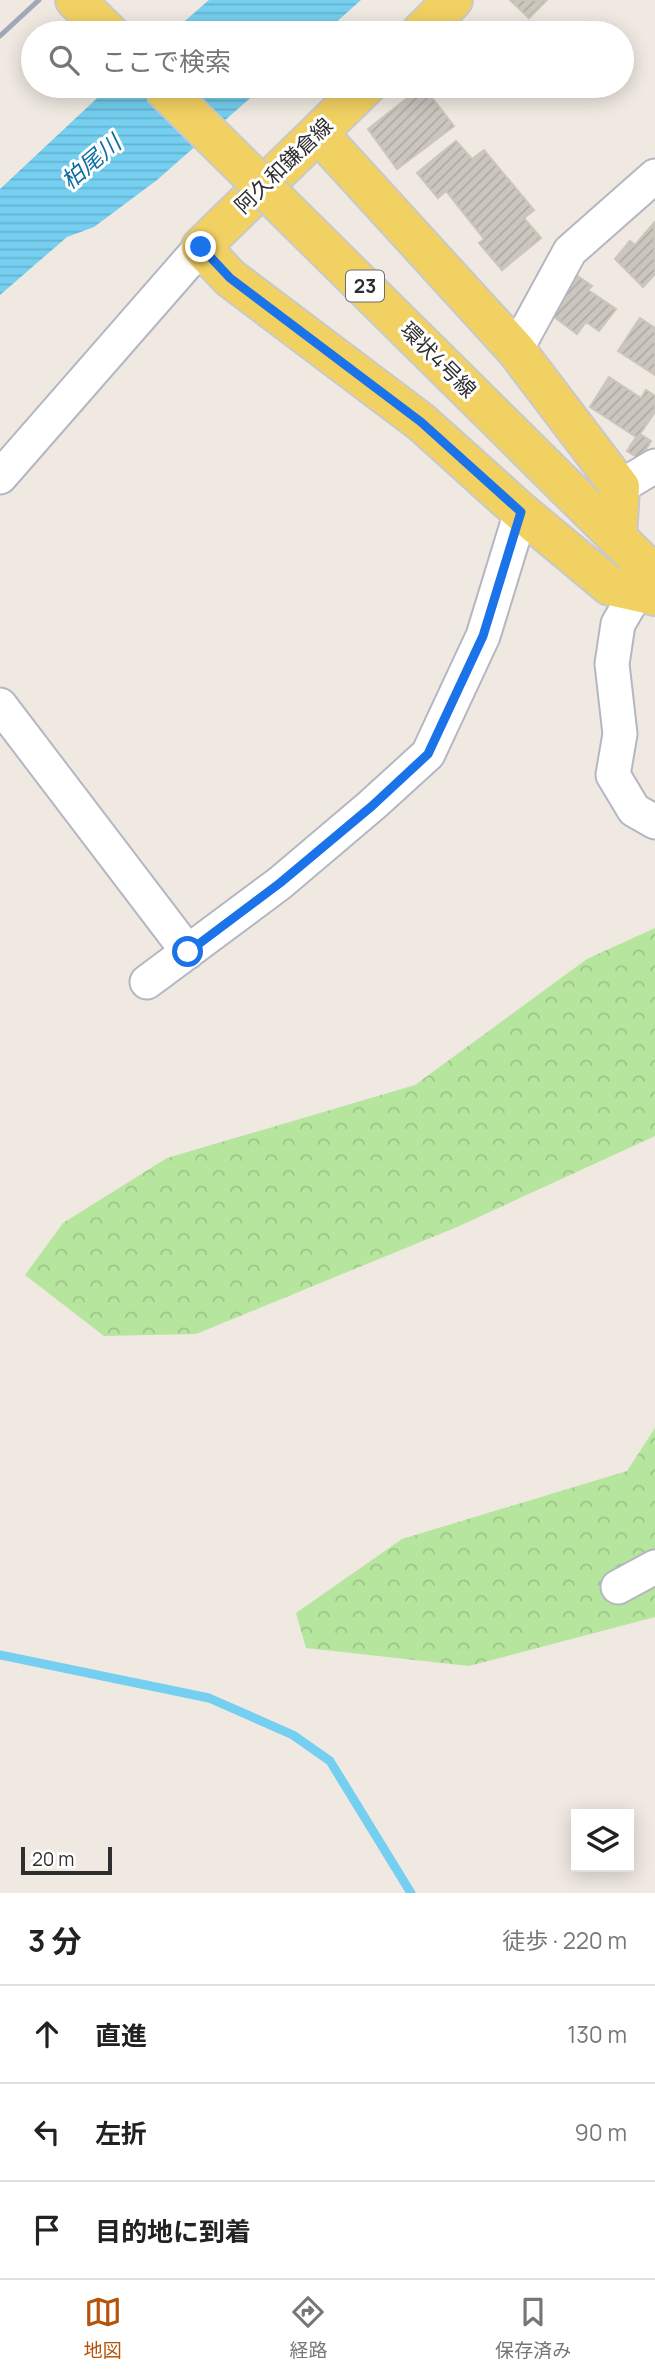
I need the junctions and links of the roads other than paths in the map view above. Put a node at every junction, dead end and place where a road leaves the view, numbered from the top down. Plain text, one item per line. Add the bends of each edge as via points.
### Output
1 (75, 0) edge
2 (453, 0) edge
3 (97, 21) edge
4 (431, 21) edge
5 (173, 98) edge
6 (354, 98) edge
7 (318, 133) junction
8 (655, 176) edge
9 (201, 247) junction
10 (516, 350) junction
11 (655, 466) edge
12 (0, 477) edge
13 (620, 487) junction
14 (521, 512) junction
15 (617, 538) junction
16 (649, 588) edge
17 (0, 705) edge
18 (655, 822) edge
19 (188, 952) junction
20 (147, 982) dead end
21 (655, 1567) edge
22 (618, 1587) dead end

1 - 3 main road
2 - 4 main road
5 - 15 main road, 環状4号線 / 23, bridge
6 - 7 main road, 阿久和鎌倉線
7 - 9 main road, 阿久和鎌倉線
7 - 10 main road
8 - 10 street via 570,251
9 - 12 street
9 - 14 main road via 230,278 421,422
10 - 13 main road
11 - 13 street
13 - 15 main road
14 - 16 main road via 610,586
14 - 19 street via 483,636 428,754 280,883
15 - 16 main road, 環状4号線 / 23
16 - 18 street via 618,624 612,664 620,734 613,775 634,810
17 - 19 street
19 - 20 street
21 - 22 street

